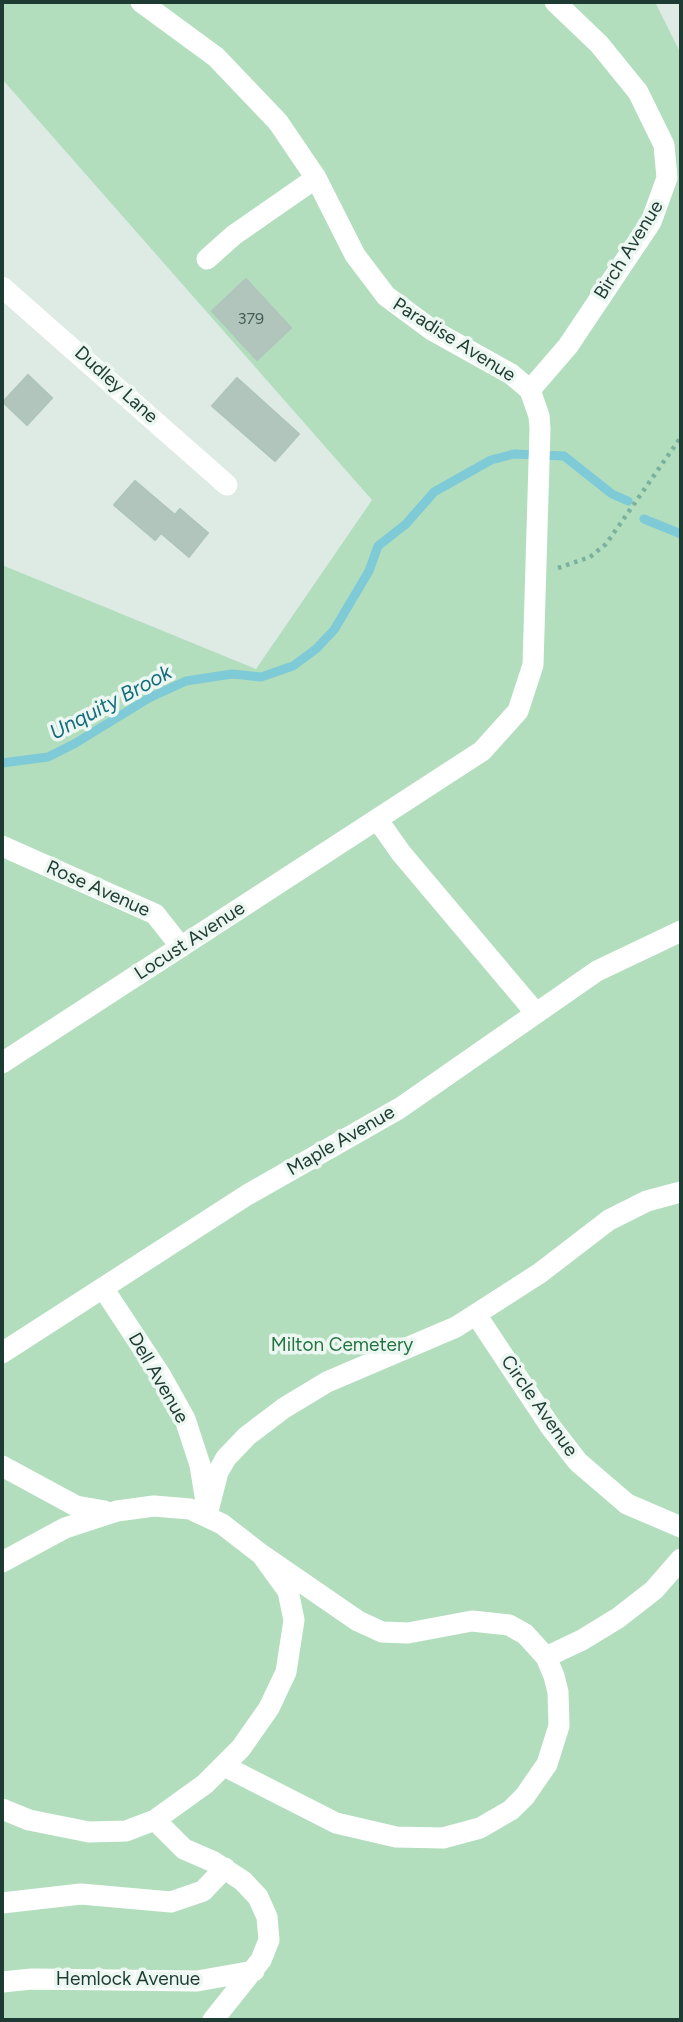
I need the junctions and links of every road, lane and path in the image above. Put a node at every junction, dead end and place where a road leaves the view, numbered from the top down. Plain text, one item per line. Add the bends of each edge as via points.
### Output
1 (141, 2) edge
2 (555, 2) edge
3 (316, 178) junction
4 (207, 259) dead end
5 (2, 287) edge
6 (530, 390) junction
7 (681, 437) edge
8 (227, 485) dead end
9 (537, 569) junction
10 (377, 819) junction
11 (2, 846) edge
12 (681, 931) edge
13 (181, 947) junction
14 (535, 1013) junction
15 (2, 1063) edge
16 (681, 1192) edge
17 (103, 1288) junction
18 (477, 1316) junction
19 (2, 1353) edge
20 (2, 1466) edge
21 (117, 1511) junction
22 (207, 1515) junction
23 (681, 1527) edge
24 (262, 1555) junction
25 (681, 1559) edge
26 (2, 1562) edge
27 (546, 1657) junction
28 (224, 1766) junction
29 (2, 1809) edge
30 (155, 1820) junction
31 (225, 1868) junction
32 (2, 1903) edge
33 (254, 1971) junction
34 (2, 1982) edge
35 (213, 2020) edge

1 - 3 street, Paradise Avenue via 197,41 250,89
2 - 6 street, Birch Avenue via 599,44 638,92 664,145 667,178 651,222 568,345
3 - 4 street via 244,227
3 - 6 street, Paradise Avenue via 355,255 386,296
5 - 8 street, Dudley Lane
6 - 9 street, Paradise Avenue via 540,429
7 - 9 path via 606,544 574,565
9 - 10 street, Paradise Avenue via 533,665 518,711 482,751
10 - 13 street, Locust Avenue
10 - 14 street
11 - 13 street, Rose Avenue via 155,914
12 - 14 street, Maple Avenue via 597,971
13 - 15 street, Locust Avenue
14 - 17 street, Maple Avenue via 400,1108 247,1195
16 - 18 street via 647,1201 609,1220
17 - 19 street, Maple Avenue
17 - 22 street, Dell Avenue via 185,1419 200,1465
18 - 22 street via 434,1339 327,1382 265,1422 226,1458
18 - 23 street, Circle Avenue via 578,1462 627,1504
20 - 21 street via 76,1506
21 - 22 street via 173,1506
21 - 26 street via 55,1532
22 - 24 street
24 - 27 street via 358,1621 382,1632 408,1633 472,1620 492,1622 525,1634
24 - 28 street via 281,1578 292,1605 294,1636 269,1708
25 - 27 street via 618,1618
27 - 28 street via 560,1710 547,1764 539,1780 511,1810 471,1832 422,1839 355,1829 321,1818
28 - 30 street
29 - 30 street via 29,1820 89,1832 126,1831
30 - 31 street via 184,1849
31 - 32 street via 203,1891 171,1902 81,1894
31 - 33 street via 251,1889 267,1917 267,1950
33 - 34 street, Hemlock Avenue via 174,1982
33 - 35 street

